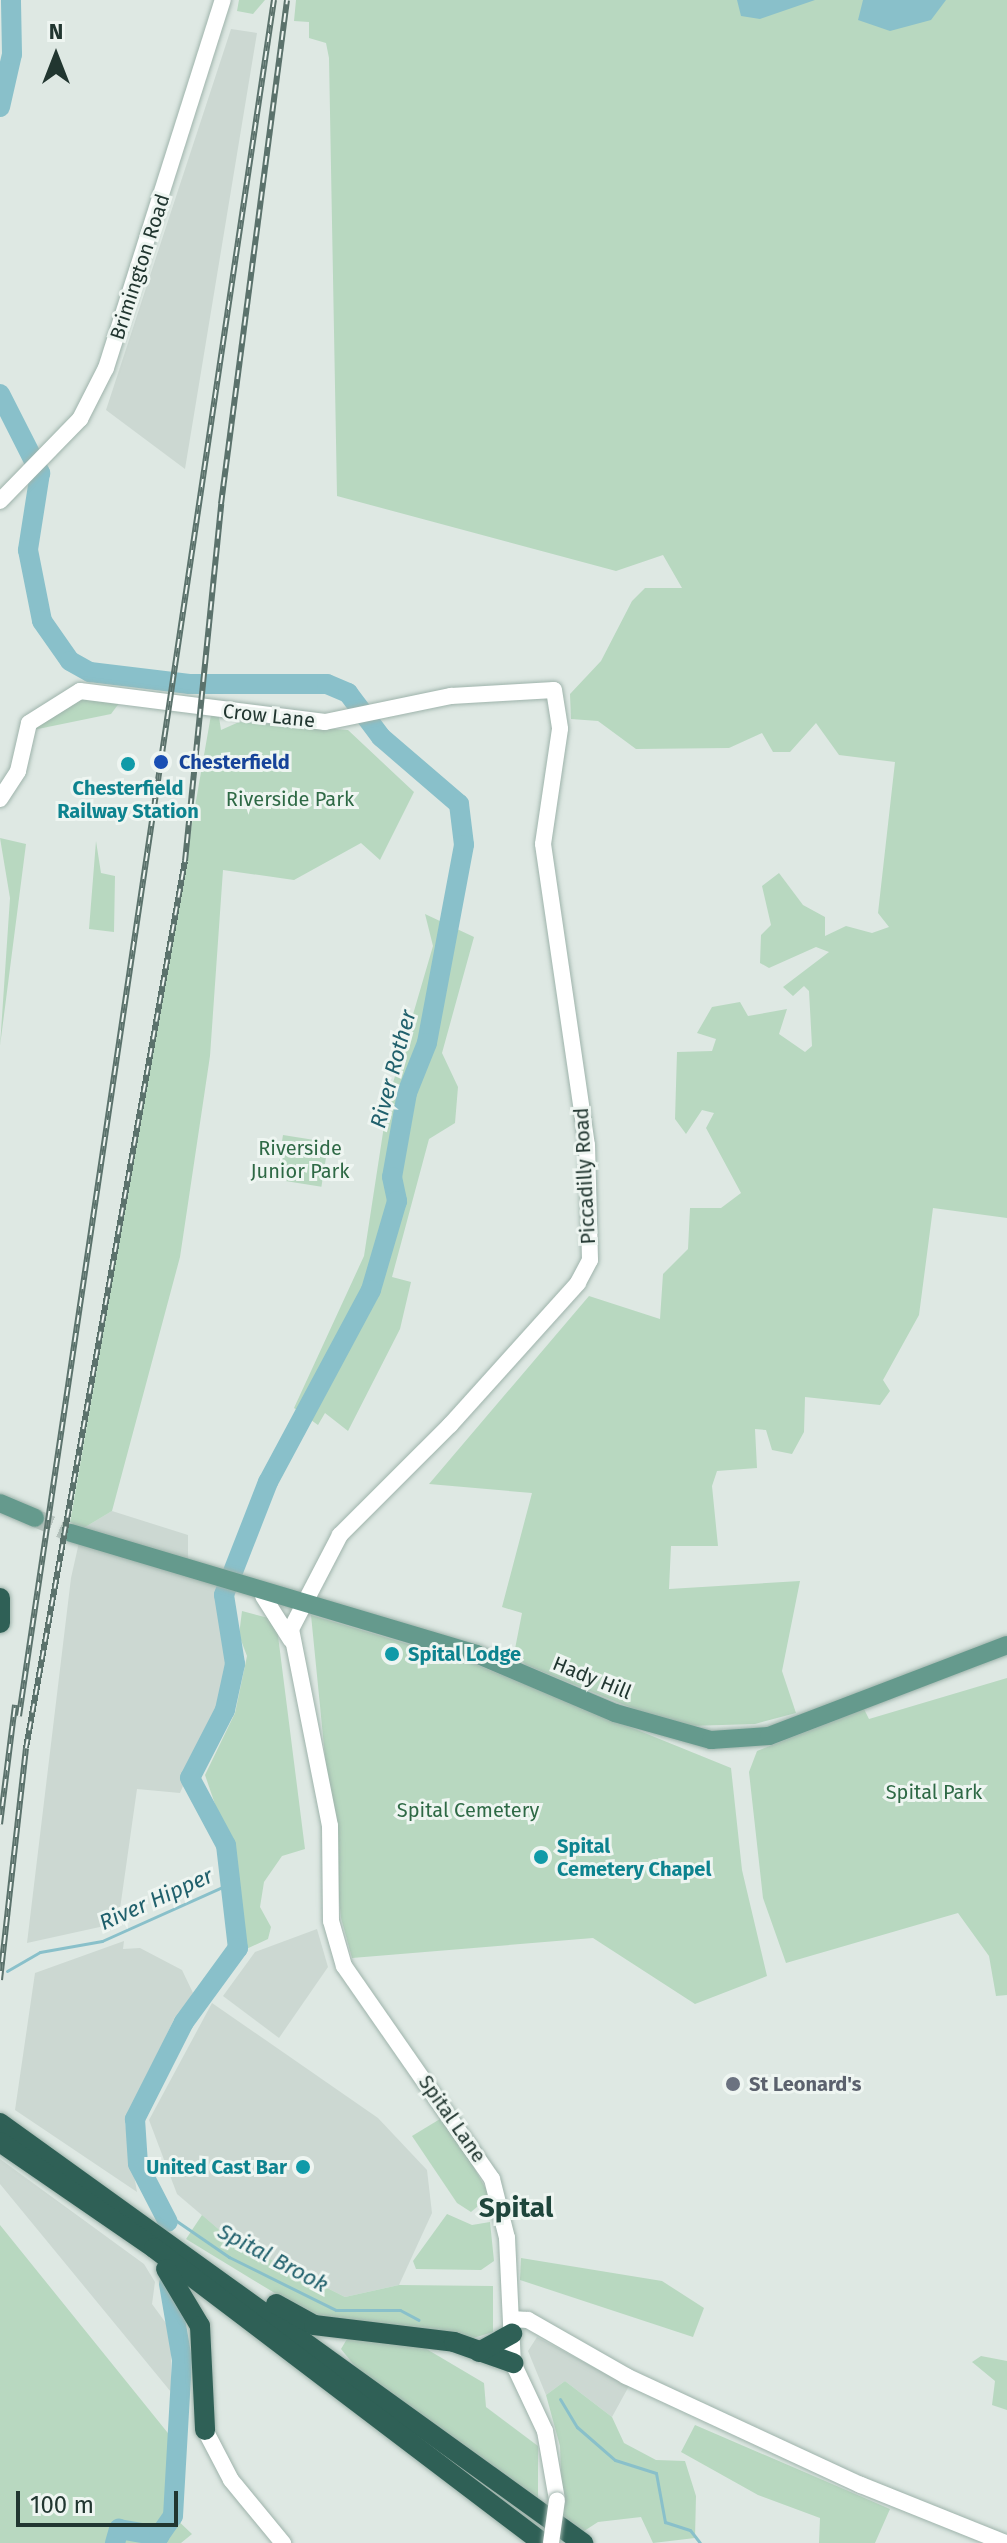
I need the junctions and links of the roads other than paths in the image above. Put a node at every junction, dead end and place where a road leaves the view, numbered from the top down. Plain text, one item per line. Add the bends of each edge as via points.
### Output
1 (223, 0) edge
2 (0, 501) edge
3 (554, 690) joint
4 (0, 799) edge
5 (0, 1503) edge
6 (35, 1518) tunnel mouth
7 (71, 1533) tunnel mouth
8 (263, 1596) junction
9 (0, 1598) edge
10 (301, 1606) junction
11 (0, 1623) edge
12 (292, 1642) junction
13 (1007, 1645) edge
14 (0, 2123) edge
15 (0, 2142) edge
16 (154, 2248) junction
17 (199, 2261) junction
18 (512, 2326) junction
19 (479, 2352) junction
20 (513, 2363) junction
21 (205, 2430) joint
22 (283, 2543) edge
23 (543, 2543) edge
24 (551, 2543) edge
25 (583, 2543) edge
26 (1005, 2543) edge

1 - 2 street, Brimington Road via 106,368 88,408
3 - 4 street, Crow Lane via 451,696 349,720 80,691 29,723 18,771
3 - 10 street, Piccadilly Road via 560,729 544,858 587,1145 590,1260 578,1283 450,1425 340,1535
5 - 6 main road
7 - 8 main road, Hady Hill
8 - 10 main road, Hady Hill
8 - 12 street, Spital Lane
9 - 11 highway
10 - 12 street, Spital Lane
10 - 13 main road, Hady Hill via 476,1654 615,1713 711,1740 769,1736
12 - 18 street, Spital Lane via 330,1826 331,1921 344,1966 492,2179 507,2238
14 - 17 highway
15 - 16 highway
16 - 21 highway via 200,2326
16 - 23 highway
17 - 19 highway via 314,2325 424,2337
17 - 25 highway
18 - 19 highway
18 - 20 street, Spital Lane
18 - 26 street via 528,2320 626,2376 847,2479
19 - 20 highway
20 - 24 street, bridge via 548,2442 557,2500
21 - 22 street via 231,2480

